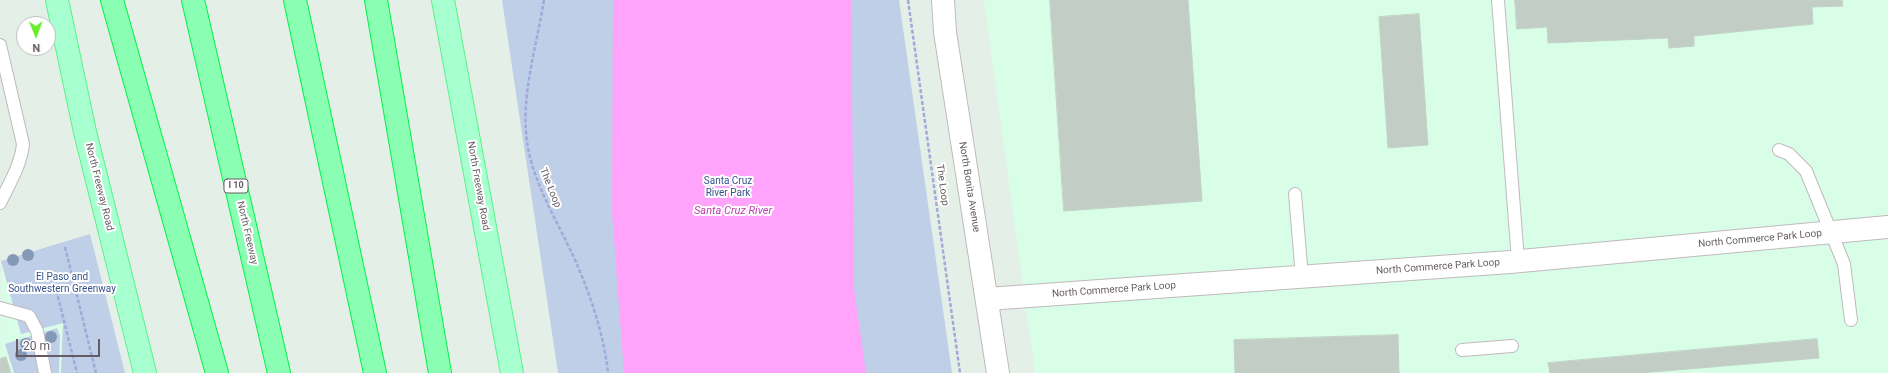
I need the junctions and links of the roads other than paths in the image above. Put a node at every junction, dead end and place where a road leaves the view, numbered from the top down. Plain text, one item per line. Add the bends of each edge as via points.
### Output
1 (57, 0) edge
2 (112, 0) edge
3 (193, 0) edge
4 (295, 0) edge
5 (376, 0) edge
6 (443, 0) edge
7 (943, 0) edge
8 (1498, 0) edge
9 (0, 45) edge
10 (1779, 150) dead end
11 (1295, 194) dead end
12 (0, 203) edge
13 (1888, 227) edge
14 (1831, 232) junction
15 (1518, 261) junction
16 (1302, 277) junction
17 (987, 299) junction
18 (0, 308) edge
19 (1851, 320) dead end
20 (1512, 346) dead end
21 (1462, 350) dead end
22 (45, 373) edge
23 (144, 373) edge
24 (217, 373) edge
25 (278, 373) edge
26 (375, 373) edge
27 (440, 373) edge
28 (512, 373) edge
29 (998, 373) edge

1 - 23 main road, North Freeway Road via 85,132
2 - 24 highway
3 - 25 highway, North Freeway / I 10
4 - 26 highway
5 - 27 highway
6 - 28 main road, North Freeway Road
7 - 17 street, North Bonita Avenue via 945,32
8 - 15 lane
9 - 12 lane via 23,144 18,166
10 - 14 lane via 1789,154 1806,171
11 - 16 lane
13 - 14 street, North Commerce Park Loop
14 - 15 street, North Commerce Park Loop
14 - 19 lane via 1844,264
15 - 16 street, North Commerce Park Loop
16 - 17 street, North Commerce Park Loop
17 - 29 street, North Bonita Avenue
18 - 22 lane via 29,316 37,331
20 - 21 lane

